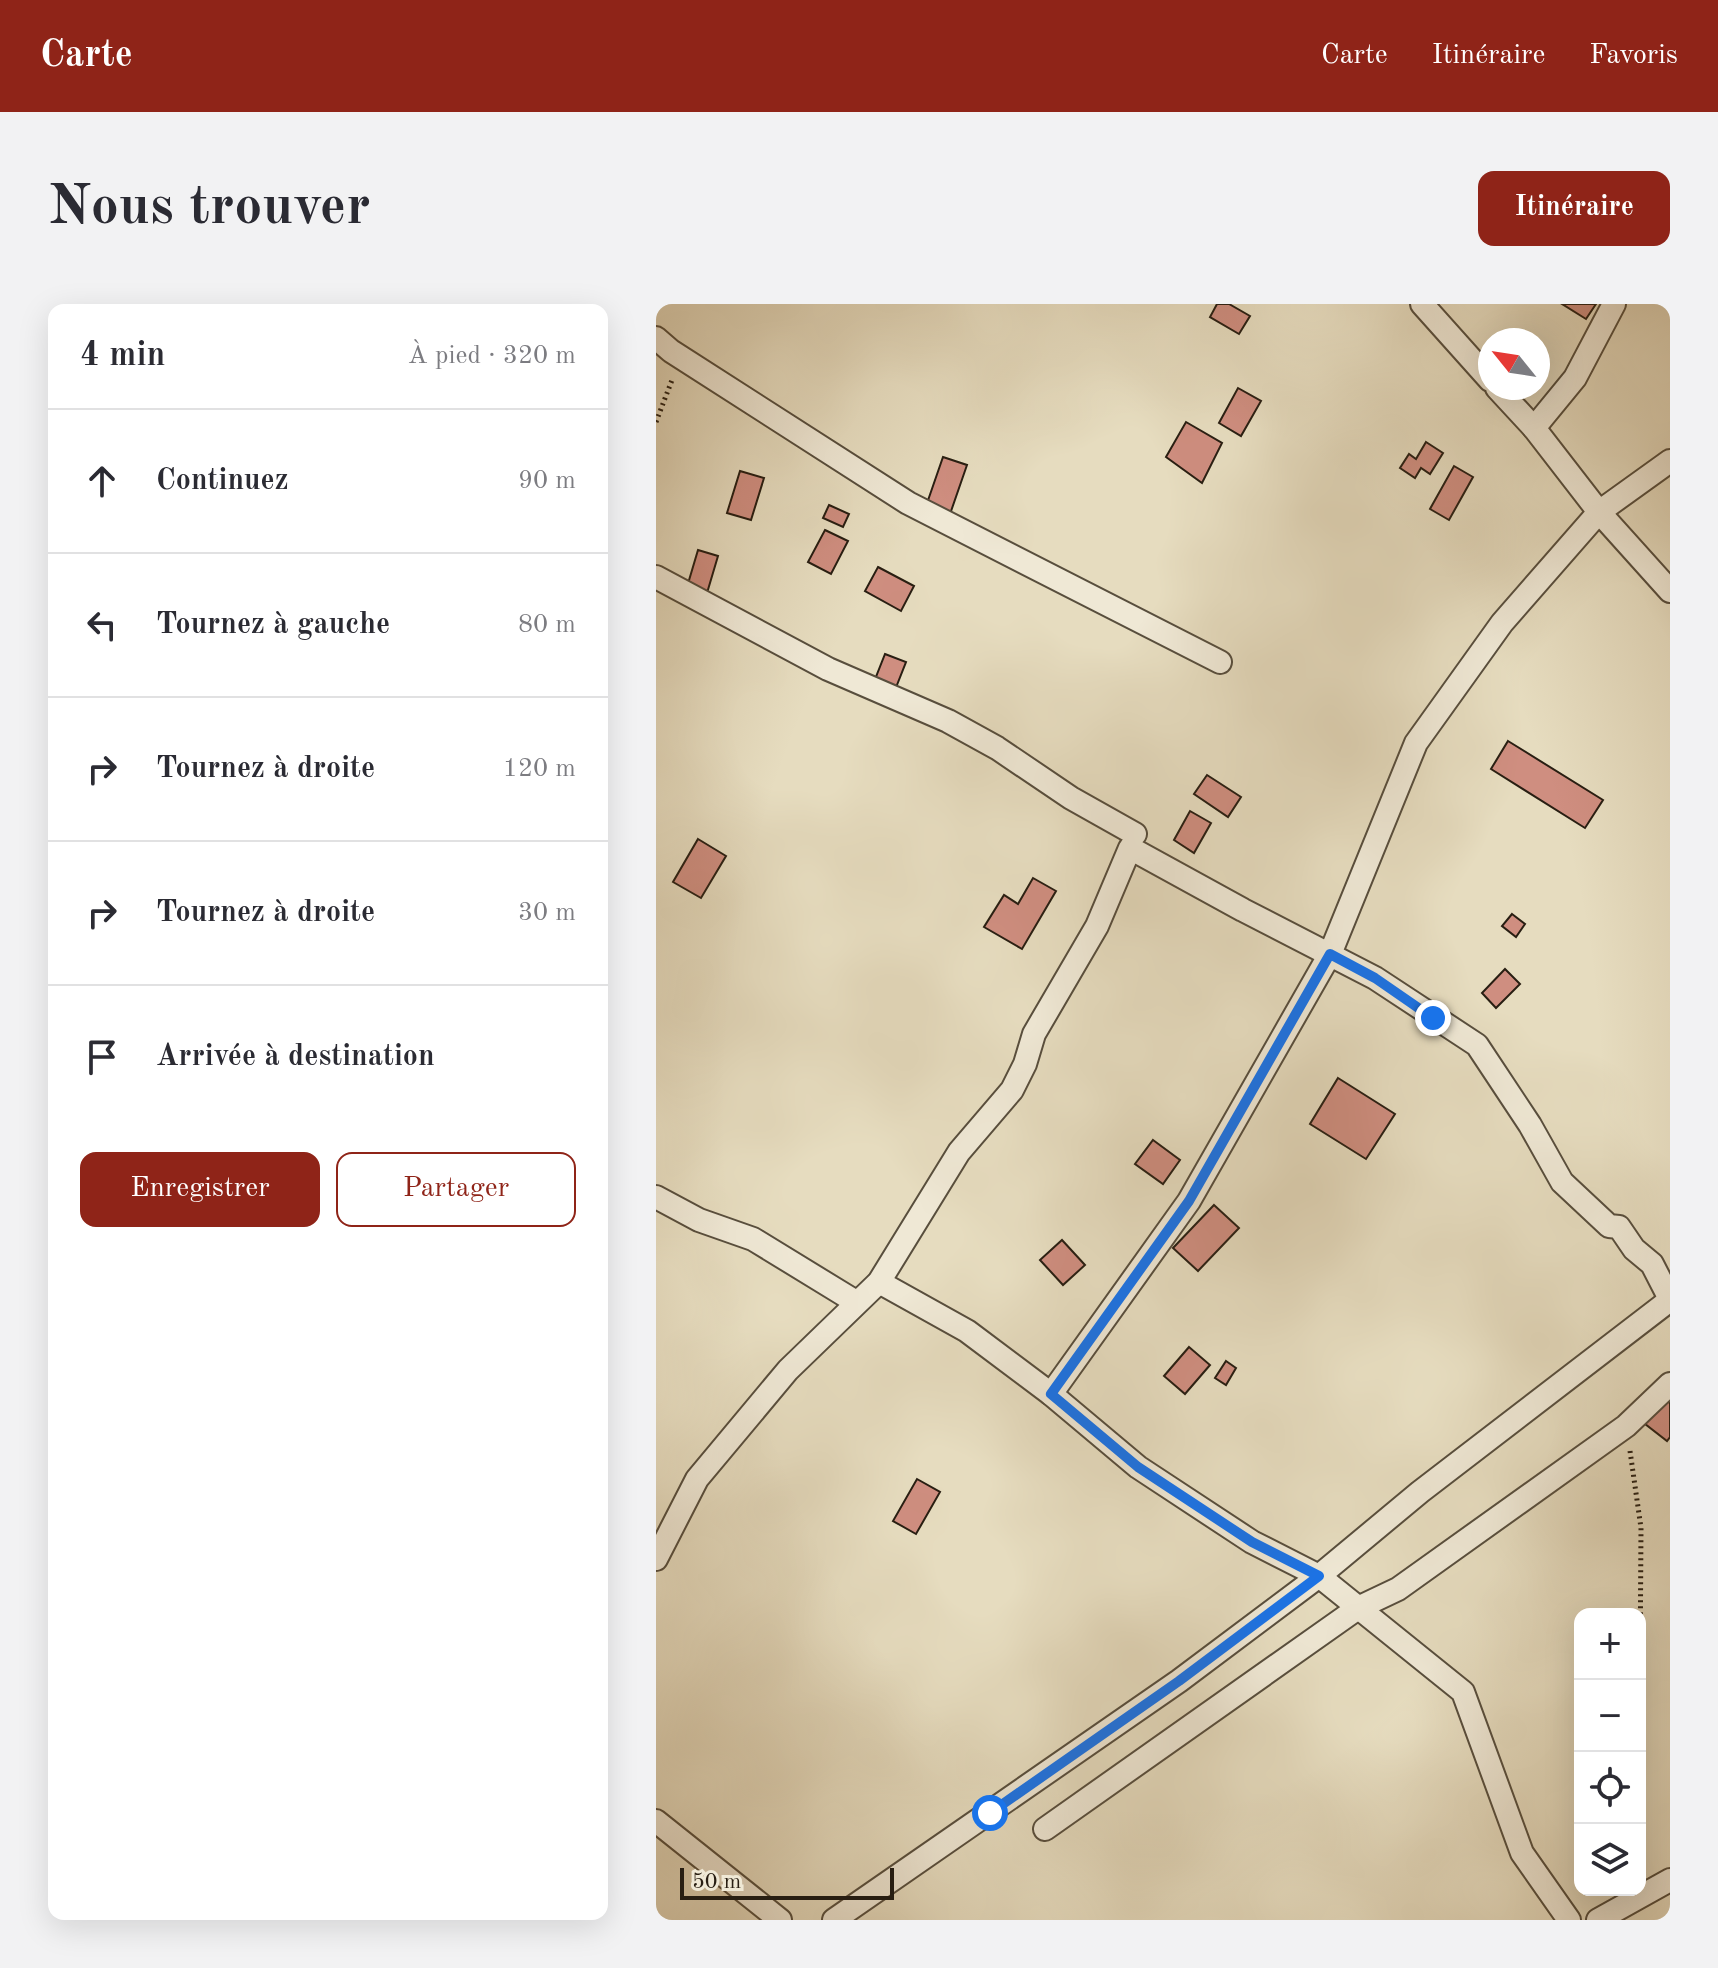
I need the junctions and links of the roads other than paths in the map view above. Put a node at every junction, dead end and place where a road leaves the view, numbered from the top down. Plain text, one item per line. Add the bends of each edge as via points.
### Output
1 (1422, 304) edge
2 (1614, 304) edge
3 (664, 344) edge
4 (1478, 367) edge
5 (1508, 400) edge
6 (1534, 428) junction
7 (1670, 461) edge
8 (1599, 512) junction
9 (656, 577) edge
10 (1670, 591) edge
11 (1220, 662) dead end
12 (1135, 834) dead end
13 (1330, 954) junction
14 (656, 1197) edge
15 (879, 1282) junction
16 (1670, 1300) edge
17 (856, 1302) junction
18 (1670, 1384) edge
19 (1051, 1394) junction
20 (656, 1559) edge
21 (1319, 1576) junction
22 (1358, 1608) junction
23 (656, 1821) edge
24 (1045, 1829) dead end
25 (1670, 1880) edge
26 (780, 1920) edge
27 (834, 1920) edge
28 (1569, 1920) edge
29 (1598, 1920) edge

1 - 4 street
2 - 6 street via 1575,378
3 - 11 street via 908,503
5 - 6 street
6 - 8 street
7 - 8 street
8 - 10 street
8 - 13 street via 1502,623 1416,743
9 - 12 street via 828,669 960,728
13 - 15 street via 1130,848 1097,926 1034,1034 1012,1090 952,1161
13 - 16 street via 1477,1045 1562,1182 1609,1226 1619,1227 1652,1264
13 - 19 street via 1189,1201
14 - 17 street via 699,1220 753,1239
15 - 17 street
15 - 19 street via 967,1331
16 - 21 street
17 - 20 street via 788,1370 697,1479
18 - 22 street via 1626,1426 1398,1589
19 - 21 street via 1138,1467 1252,1542
21 - 22 street
21 - 27 street via 1179,1681
22 - 24 street
22 - 28 street via 1463,1692 1522,1853
23 - 26 street
25 - 29 street

